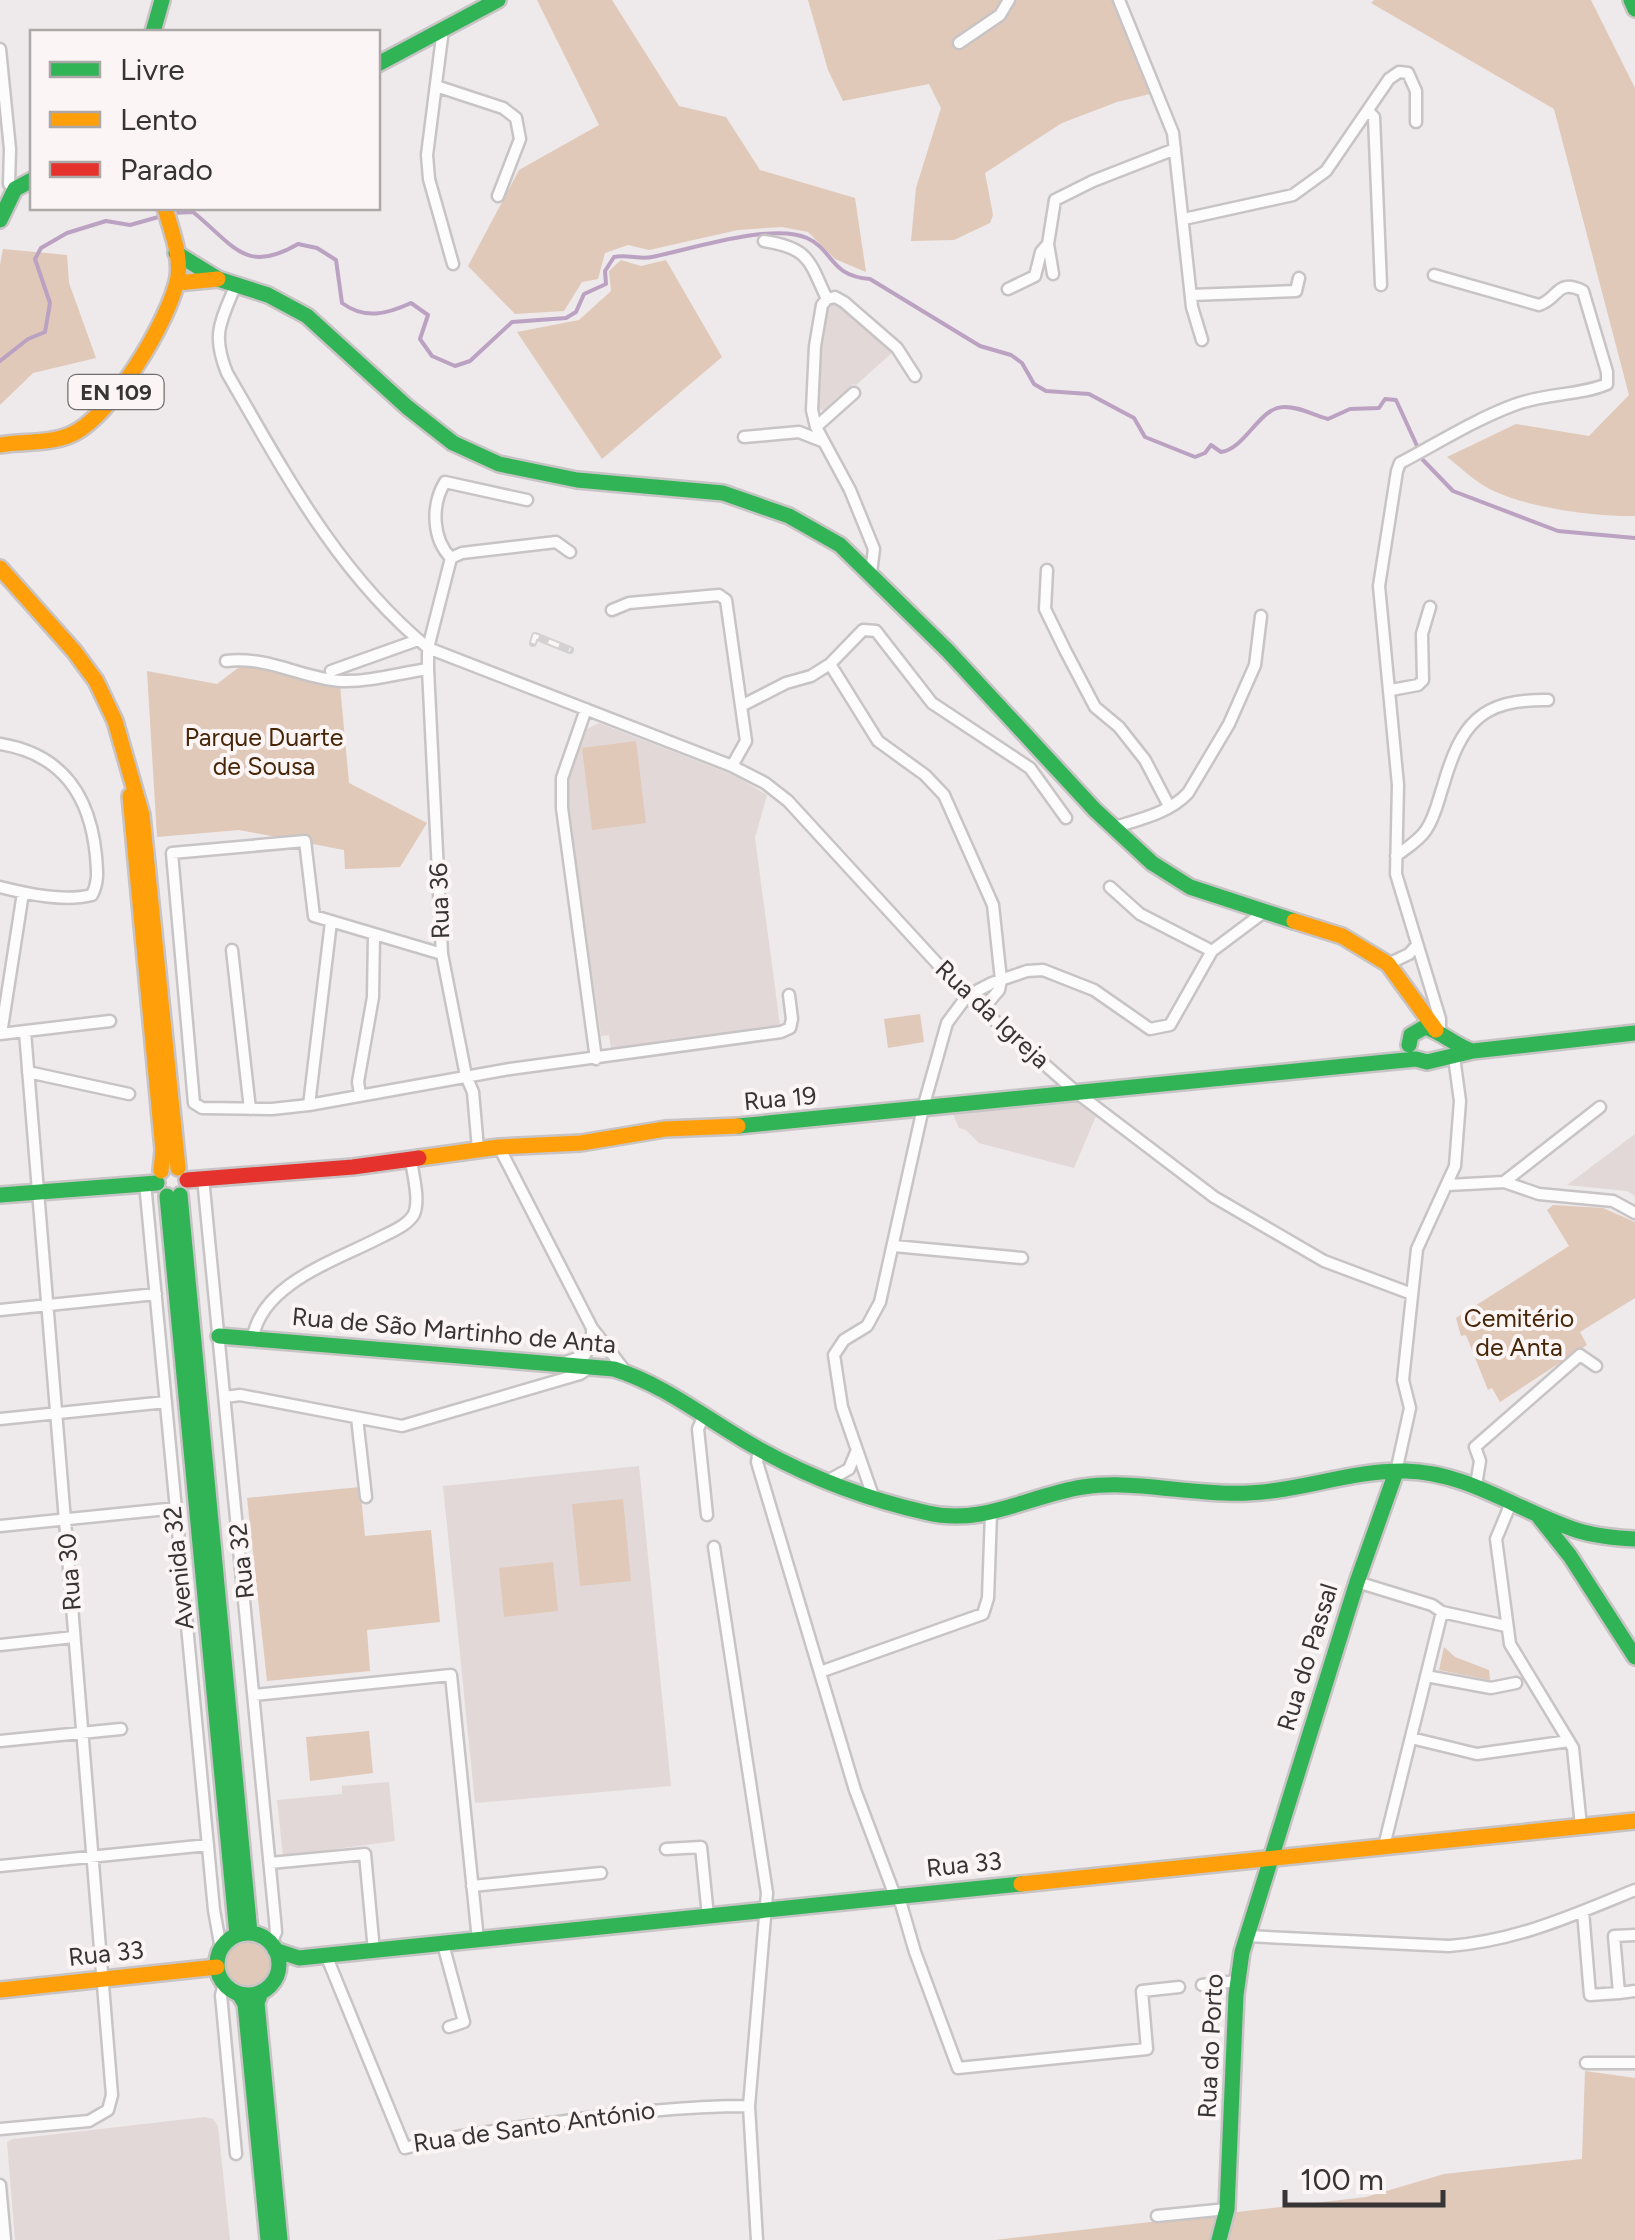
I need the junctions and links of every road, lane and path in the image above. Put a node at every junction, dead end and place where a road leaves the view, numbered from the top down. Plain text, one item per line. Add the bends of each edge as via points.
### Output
1 (162, 0) edge
2 (498, 0) edge
3 (1008, 0) edge
4 (1119, 0) edge
5 (1630, 0) edge
6 (1635, 8) edge
7 (443, 29) junction
8 (154, 30) edge
9 (959, 43) dead end
10 (0, 49) edge
11 (380, 63) edge
12 (436, 86) junction
13 (1368, 111) junction
14 (1416, 122) dead end
15 (1175, 149) junction
16 (8, 187) edge
17 (498, 196) dead end
18 (165, 210) edge
19 (1184, 219) junction
20 (0, 220) edge
21 (764, 241) dead end
22 (1048, 244) junction
23 (175, 245) junction
24 (453, 264) dead end
25 (1052, 274) dead end
26 (1434, 275) dead end
27 (1298, 278) dead end
28 (218, 279) junction
29 (177, 283) junction
30 (236, 284) junction
31 (1381, 285) dead end
32 (1008, 289) dead end
33 (1191, 294) junction
34 (827, 300) junction
35 (1202, 340) dead end
36 (915, 376) dead end
37 (854, 393) dead end
38 (816, 427) junction
39 (744, 436) dead end
40 (822, 441) junction
41 (0, 445) edge
42 (527, 500) dead end
43 (570, 552) dead end
44 (452, 558) junction
45 (0, 568) edge
46 (1047, 570) dead end
47 (871, 573) junction
48 (1430, 607) dead end
49 (612, 610) dead end
50 (1261, 616) dead end
51 (423, 644) junction
52 (226, 661) dead end
53 (830, 664) junction
54 (428, 669) junction
55 (331, 671) dead end
56 (1391, 690) junction
57 (1548, 700) dead end
58 (743, 704) junction
59 (586, 709) junction
60 (0, 744) edge
61 (732, 766) junction
62 (1169, 806) junction
63 (1066, 818) dead end
64 (1115, 827) junction
65 (1396, 856) junction
66 (0, 886) edge
67 (1110, 887) dead end
68 (23, 893) junction
69 (1264, 912) junction
70 (331, 922) junction
71 (374, 935) junction
72 (1417, 945) junction
73 (232, 950) dead end
74 (1212, 951) junction
75 (442, 954) junction
76 (1388, 964) junction
77 (1001, 980) junction
78 (789, 996) dead end
79 (967, 996) junction
80 (1419, 1008) junction
81 (982, 1010) junction
82 (110, 1021) dead end
83 (25, 1032) junction
84 (1635, 1033) edge
85 (0, 1034) edge
86 (1439, 1034) junction
87 (1413, 1045) junction
88 (1473, 1051) junction
89 (1445, 1058) junction
90 (596, 1059) junction
91 (28, 1072) junction
92 (466, 1076) junction
93 (1076, 1092) junction
94 (129, 1094) dead end
95 (360, 1094) junction
96 (309, 1105) junction
97 (1600, 1107) dead end
98 (923, 1108) junction
99 (250, 1109) junction
100 (499, 1148) junction
101 (478, 1149) junction
102 (411, 1160) junction
103 (172, 1182) junction
104 (1504, 1182) junction
105 (1448, 1185) junction
106 (38, 1191) junction
107 (0, 1195) edge
108 (1635, 1213) edge
109 (894, 1246) junction
110 (1022, 1258) dead end
111 (156, 1294) junction
112 (1412, 1294) junction
113 (47, 1306) junction
114 (0, 1310) edge
115 (592, 1328) junction
116 (219, 1336) junction
117 (252, 1337) junction
118 (562, 1363) junction
119 (595, 1365) junction
120 (1596, 1366) dead end
121 (626, 1372) junction
122 (225, 1396) junction
123 (166, 1402) junction
124 (57, 1413) junction
125 (704, 1415) junction
126 (357, 1418) junction
127 (0, 1419) edge
128 (759, 1449) junction
129 (857, 1450) junction
130 (850, 1469) junction
131 (1396, 1472) junction
132 (830, 1480) junction
133 (1476, 1485) junction
134 (849, 1487) junction
135 (873, 1496) junction
136 (366, 1497) dead end
137 (1511, 1503) junction
138 (177, 1508) junction
139 (991, 1513) junction
140 (707, 1515) dead end
141 (65, 1520) junction
142 (0, 1526) edge
143 (1588, 1533) junction
144 (1635, 1539) edge
145 (1564, 1541) junction
146 (714, 1548) dead end
147 (1357, 1582) junction
148 (1442, 1612) junction
149 (1506, 1626) junction
150 (74, 1638) junction
151 (0, 1644) edge
152 (1635, 1657) edge
153 (820, 1672) junction
154 (1426, 1676) junction
155 (1516, 1684) dead end
156 (254, 1695) junction
157 (120, 1729) dead end
158 (82, 1732) junction
159 (1412, 1738) junction
160 (0, 1741) edge
161 (1569, 1741) junction
162 (1635, 1821) edge
163 (1581, 1826) junction
164 (208, 1845) junction
165 (1384, 1846) junction
166 (666, 1849) dead end
167 (94, 1856) junction
168 (1270, 1859) junction
169 (270, 1863) junction
170 (0, 1866) edge
171 (601, 1873) dead end
172 (472, 1886) junction
173 (1635, 1890) edge
174 (896, 1896) junction
175 (767, 1910) junction
176 (1583, 1912) junction
177 (708, 1916) junction
178 (244, 1934) junction
179 (1635, 1934) edge
180 (1247, 1936) junction
181 (478, 1940) junction
182 (443, 1944) junction
183 (273, 1947) junction
184 (221, 1949) junction
185 (374, 1951) junction
186 (326, 1956) junction
187 (299, 1958) junction
188 (217, 1967) junction
189 (277, 1975) junction
190 (103, 1979) junction
191 (1237, 1981) junction
192 (224, 1984) junction
193 (1202, 1985) dead end
194 (1179, 1987) dead end
195 (0, 1990) edge
196 (261, 1992) junction
197 (1635, 1992) edge
198 (1619, 1993) junction
199 (239, 1994) junction
200 (448, 2027) dead end
201 (1586, 2063) dead end
202 (1635, 2063) edge
203 (749, 2106) junction
204 (0, 2129) edge
205 (236, 2154) dead end
206 (0, 2185) edge
207 (1227, 2209) junction
208 (1157, 2216) dead end
209 (5, 2240) edge
210 (268, 2240) edge
211 (280, 2240) edge
212 (757, 2240) edge
213 (1219, 2240) edge

1 - 8 main road
2 - 7 main road
3 - 9 street via 1000,15
4 - 15 street via 1163,101
5 - 6 main road
7 - 11 main road
7 - 12 street
10 - 16 street
12 - 17 street via 516,118 520,138
12 - 24 street via 429,179
13 - 14 street via 1389,79 1408,73 1416,90
13 - 19 street via 1326,171 1293,195
13 - 31 street via 1374,117
15 - 19 street
15 - 22 street via 1055,200
16 - 20 main road
18 - 23 main road, EN 109
19 - 33 street
21 - 34 street via 806,255
22 - 25 street
22 - 32 street via 1035,276
23 - 28 main road
23 - 29 main road, EN 109
26 - 56 street via 1538,305 1563,287 1583,290 1607,384 1516,404 1400,463 1378,586
27 - 33 street via 1296,291
28 - 29 main road
28 - 30 main road
29 - 41 main road, EN 109 via 166,315 95,420 72,436
30 - 47 main road via 307,316 453,443 499,464 576,480 723,494 789,516 840,545
30 - 51 street via 216,348 227,372 310,517 349,571
33 - 35 street
34 - 36 street via 844,302 897,348
34 - 38 street via 812,373
37 - 38 street
38 - 40 street
39 - 40 street via 799,432
40 - 47 street via 874,549
42 - 44 street via 445,482 436,496 436,518 440,547
43 - 44 street via 556,542
44 - 51 street, Rua 36
45 - 103 main road, Avenida 32 via 96,681 115,720 142,815
46 - 62 street via 1045,609 1065,650 1095,708 1145,760
47 - 64 main road
48 - 56 street via 1422,634 1424,680
49 - 58 street via 629,603 726,600
50 - 62 street via 1255,664 1229,724 1188,793
51 - 54 street, Rua 36
51 - 55 street
51 - 59 street, Rua da Igreja
52 - 54 street via 339,681
53 - 58 street
53 - 63 street via 863,630 876,631 932,703 1030,768
53 - 77 street via 878,740 944,796 993,905
54 - 75 street, Rua 36
56 - 65 street
57 - 65 street via 1503,705 1473,720 1433,818
58 - 61 street via 746,741
59 - 61 street, Rua da Igreja
59 - 90 street via 562,778 562,808
60 - 68 street via 28,749 62,772 89,814 98,884 92,895
61 - 79 street, Rua da Igreja via 766,783 808,821
62 - 64 street
64 - 69 main road via 1190,887
65 - 72 street
66 - 68 street
67 - 74 street via 1140,914
68 - 85 street
69 - 74 street
69 - 76 main road via 1342,936
70 - 71 street
70 - 96 street
70 - 99 street via 314,916 305,840 172,853 196,1106
71 - 75 street
71 - 95 street
72 - 76 street
72 - 86 street
73 - 99 street
74 - 77 street via 1163,1028 1150,1029 1094,990 1054,973 1027,971
75 - 92 street, Rua 36
76 - 80 main road
77 - 79 street
77 - 81 street
78 - 90 street via 790,1028 780,1032
79 - 81 street, Rua da Igreja
79 - 98 street via 947,1023
80 - 86 main road
80 - 87 main road
81 - 93 street, Rua da Igreja
82 - 83 street
83 - 85 street
83 - 91 street, Rua 30
84 - 88 main road
86 - 87 main road via 1425,1027
86 - 88 main road
86 - 89 main road
87 - 89 main road via 1427,1062
87 - 93 main road, Rua 19 via 1378,1063
88 - 89 main road
89 - 105 street via 1460,1122
90 - 92 street
91 - 94 street
91 - 106 street, Rua 30
92 - 95 street
92 - 101 street, Rua 36
93 - 98 main road, Rua 19
93 - 112 street, Rua da Igreja via 1214,1197 1324,1260
95 - 96 street
96 - 99 street
97 - 104 street
98 - 100 main road, Rua 19
98 - 109 street
100 - 101 main road, Rua 19
100 - 115 street
101 - 102 main road, Rua 19
102 - 103 main road, Rua 19
102 - 117 street via 416,1200 407,1222 294,1283 256,1319
103 - 106 main road, Rua 19
103 - 111 street
103 - 116 street, Rua 32
103 - 178 main road, Avenida 32
104 - 105 street
104 - 108 street via 1539,1194 1613,1202
105 - 112 street via 1417,1249
106 - 107 main road, Rua 19
106 - 113 street, Rua 30
109 - 110 street
109 - 129 street via 875,1315 834,1356
111 - 113 street
111 - 123 street
112 - 131 street via 1403,1380 1410,1408
113 - 114 street
113 - 124 street, Rua 30
115 - 118 street via 585,1355
115 - 121 street
116 - 117 main road, Rua de São Martinho de Anta
116 - 122 street, Rua 32
117 - 118 main road, Rua de São Martinho de Anta
118 - 119 main road, Rua de São Martinho de Anta
119 - 121 main road, Rua de São Martinho de Anta
119 - 126 street via 407,1425
120 - 133 street via 1580,1356 1475,1446
121 - 125 main road, Rua de São Martinho de Anta
122 - 126 street
122 - 156 street, Rua 32
123 - 124 street
123 - 138 street
124 - 127 street
124 - 141 street, Rua 30
125 - 128 main road, Rua de São Martinho de Anta
125 - 140 street via 698,1429
126 - 136 street
128 - 132 main road, Rua de São Martinho de Anta
128 - 153 street via 757,1462
129 - 130 street
129 - 135 street
130 - 132 street
130 - 134 street
131 - 133 main road, Rua de São Martinho de Anta
131 - 139 main road, Rua de São Martinho de Anta via 1273,1492 1086,1486
131 - 147 main road, Rua do Passal
132 - 134 main road, Rua de São Martinho de Anta
133 - 137 main road, Rua de São Martinho de Anta
134 - 135 main road, Rua de São Martinho de Anta
135 - 139 main road, Rua de São Martinho de Anta via 933,1515
137 - 145 main road, Rua de São Martinho de Anta via 1536,1514
137 - 149 street via 1496,1539
138 - 141 street
138 - 164 street
139 - 153 street via 983,1614
141 - 142 street
141 - 150 street, Rua 30
143 - 144 main road
143 - 145 main road
143 - 145 main road
145 - 152 main road
146 - 175 street
147 - 148 street
147 - 168 main road, Rua do Passal
148 - 149 street
148 - 154 street
149 - 161 street via 1518,1660
150 - 151 street
150 - 158 street, Rua 30
153 - 174 street
154 - 155 street via 1491,1688
154 - 159 street
156 - 169 street, Rua 32
156 - 172 street via 451,1675
157 - 158 street
158 - 160 street
158 - 167 street, Rua 30
159 - 161 street via 1477,1754
159 - 165 street
161 - 163 street
162 - 163 main road, Rua 33
163 - 165 main road, Rua 33
164 - 167 street
164 - 184 street
165 - 168 main road, Rua 33
166 - 177 street via 702,1848
167 - 170 street
167 - 190 street, Rua 30
168 - 174 main road, Rua 33
168 - 180 main road, Rua do Porto
169 - 183 street, Rua 32
169 - 185 street via 365,1854
171 - 172 street
172 - 181 street
173 - 176 street
174 - 175 main road, Rua 33
174 - 194 street via 958,2068 1148,2049 1142,1991
175 - 177 main road, Rua 33
175 - 203 street
176 - 180 street via 1516,1936 1464,1945
176 - 198 street via 1590,1995
177 - 181 main road, Rua 33
178 - 183 main road
178 - 184 main road
179 - 198 street via 1614,1936
180 - 191 main road, Rua do Porto
181 - 182 main road, Rua 33
182 - 185 main road, Rua 33
182 - 200 street via 464,2022
183 - 187 main road, Rua 33
183 - 189 main road
184 - 188 main road
185 - 186 main road, Rua 33
186 - 187 main road, Rua 33
186 - 203 street, Rua de Santo António via 404,2148 604,2115
187 - 189 main road
188 - 190 main road, Rua 33
188 - 192 main road
189 - 196 main road
190 - 195 main road, Rua 33
190 - 204 street, Rua 30 via 108,2110 88,2121
191 - 193 street
191 - 207 main road, Rua do Porto
192 - 199 main road
192 - 205 street
196 - 199 main road
196 - 211 main road
197 - 198 street
199 - 210 main road
201 - 202 street
203 - 212 street
206 - 209 street
207 - 208 street
207 - 213 main road, Rua do Porto

